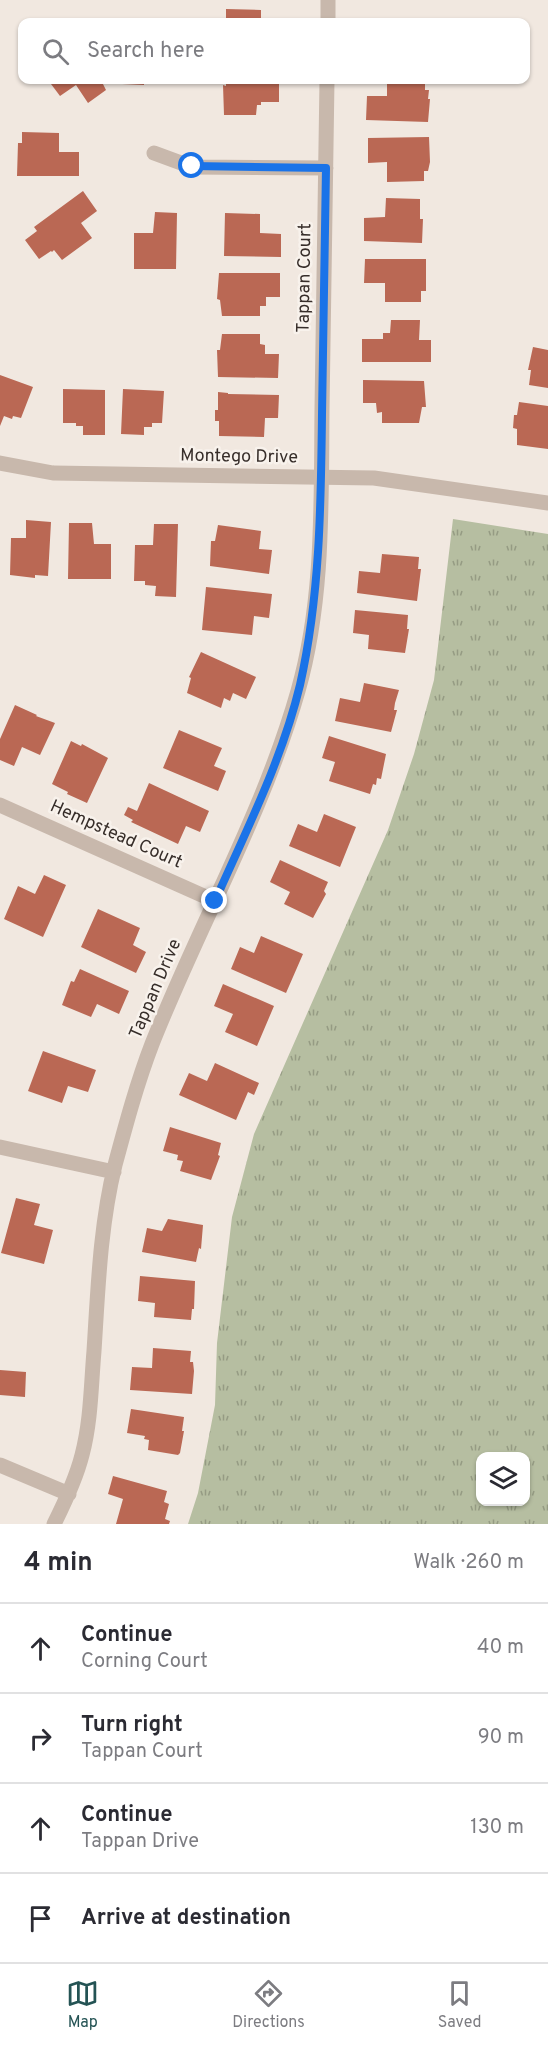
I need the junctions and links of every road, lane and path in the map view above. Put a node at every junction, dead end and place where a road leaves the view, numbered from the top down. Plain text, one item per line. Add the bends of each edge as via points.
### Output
1 (328, 0) edge
2 (328, 18) edge
3 (327, 84) edge
4 (154, 153) dead end
5 (326, 168) junction
6 (0, 463) edge
7 (321, 478) junction
8 (548, 503) edge
9 (0, 805) edge
10 (215, 901) junction
11 (0, 1147) edge
12 (114, 1172) junction
13 (0, 1465) edge
14 (69, 1494) junction
15 (54, 1524) edge

1 - 2 street
3 - 5 street, Tappan Court
4 - 5 street via 192,166
5 - 7 street, Tappan Court
6 - 7 street, Montego Drive via 53,473
7 - 8 street, Montego Drive via 374,478
7 - 10 street, Tappan Drive via 312,625 299,687 276,759
9 - 10 street, Hempstead Court
10 - 12 street, Tappan Drive via 153,1043 130,1108
11 - 12 street
12 - 14 street, Tappan Drive via 103,1236 89,1416 82,1456
13 - 14 street
14 - 15 street, Tappan Drive

